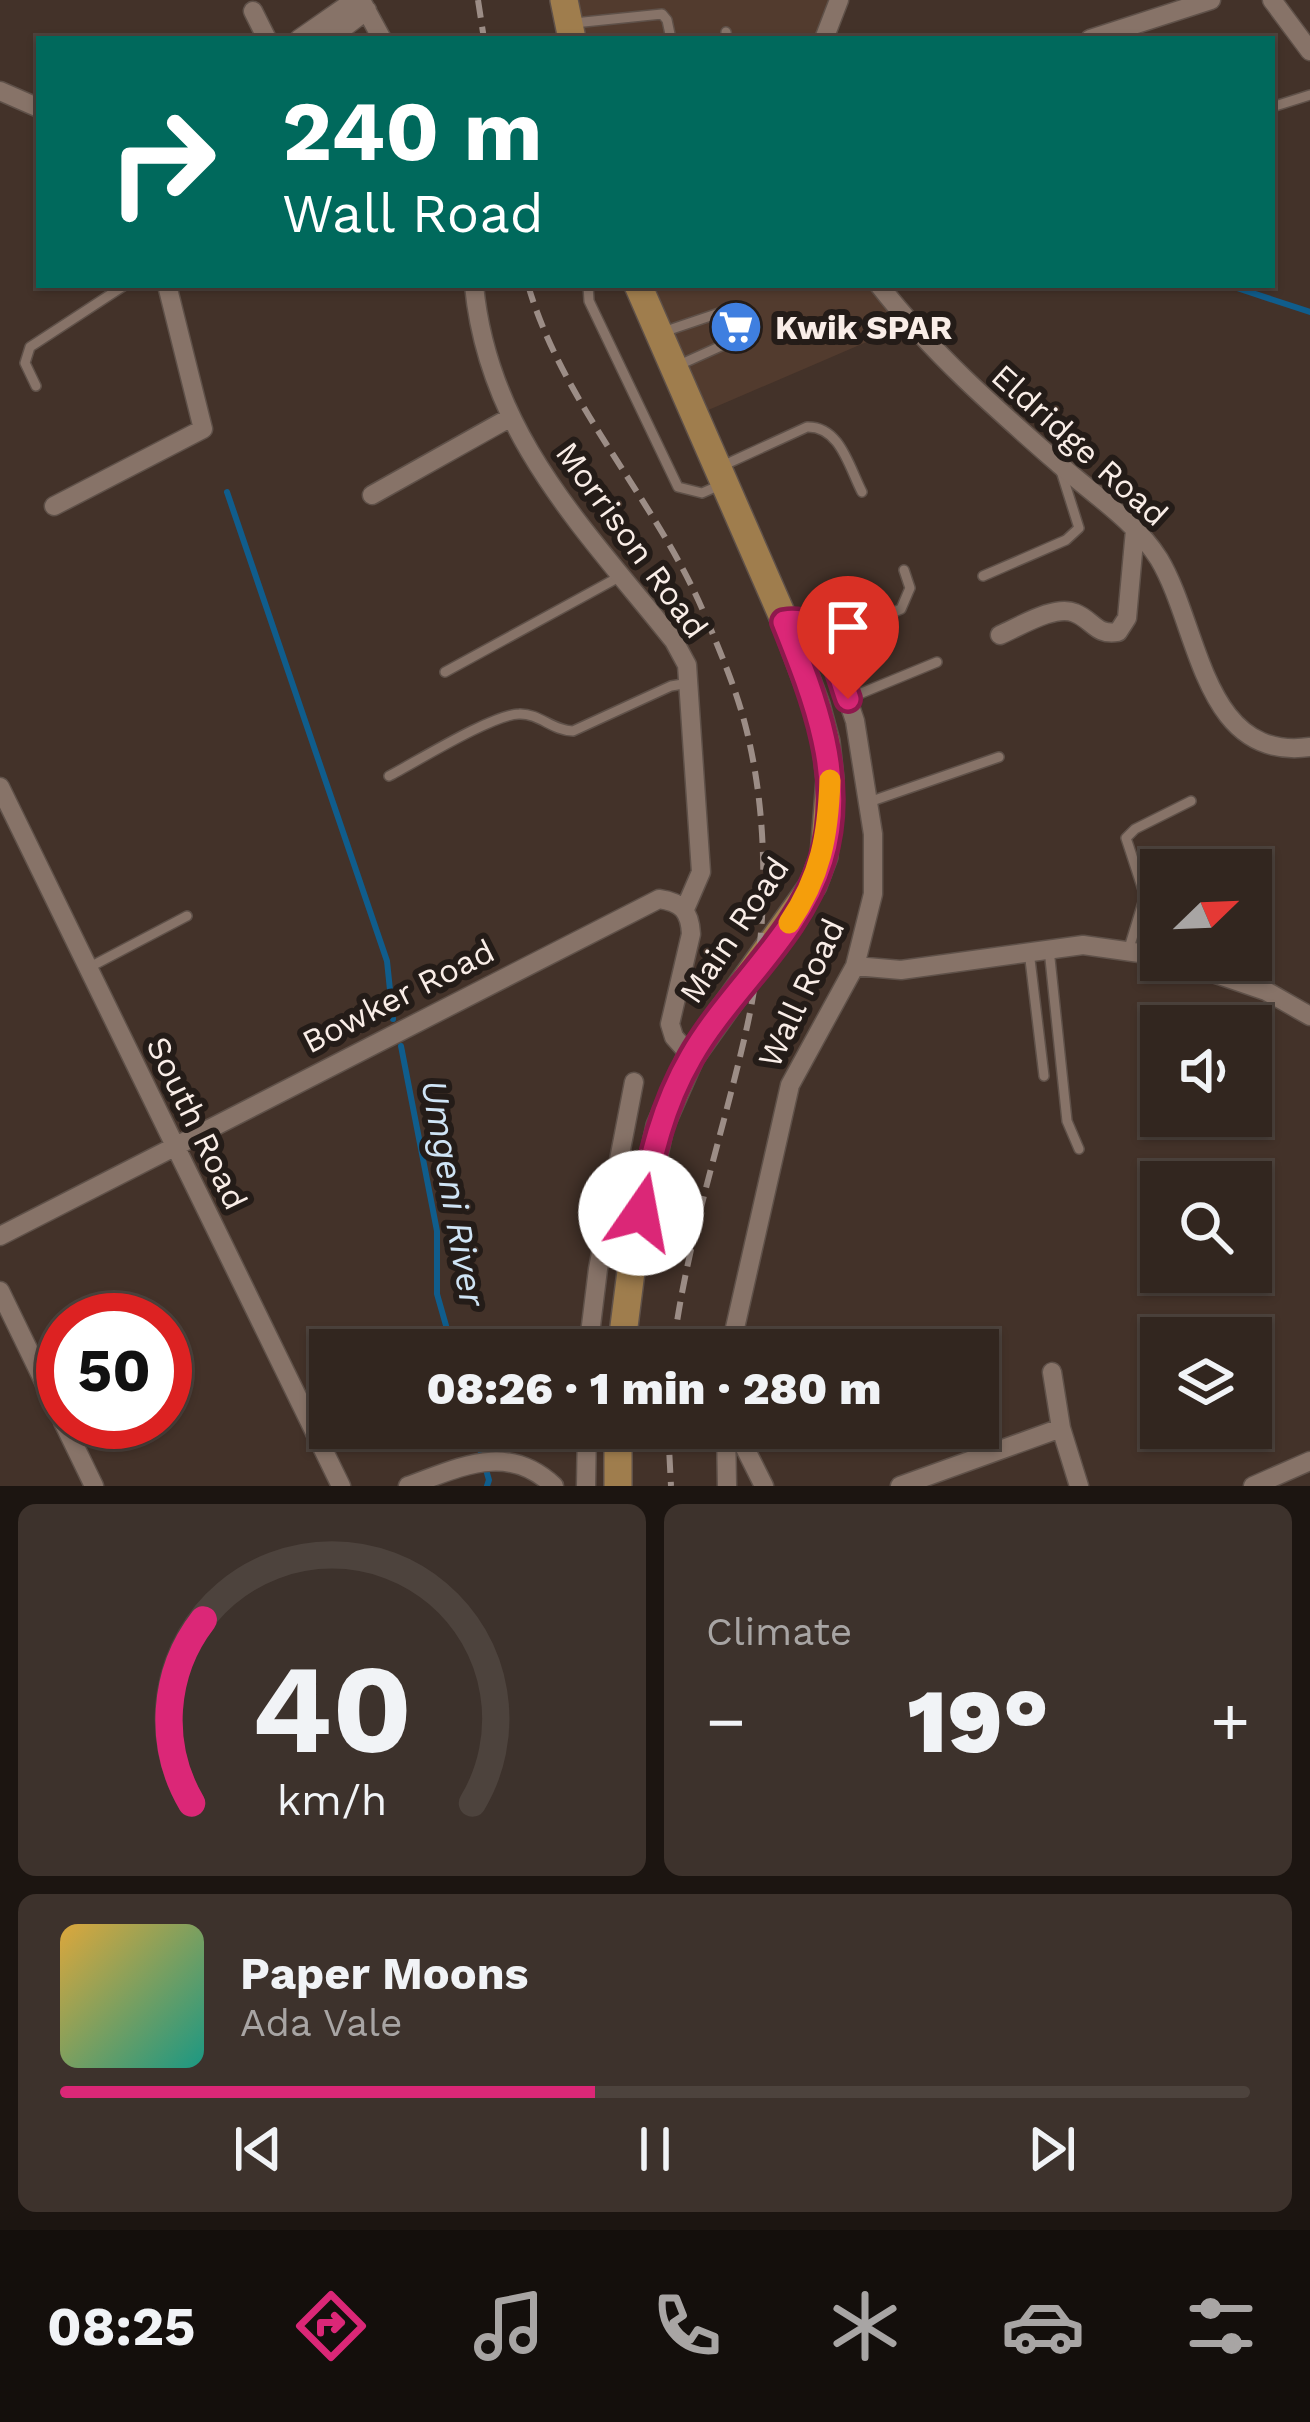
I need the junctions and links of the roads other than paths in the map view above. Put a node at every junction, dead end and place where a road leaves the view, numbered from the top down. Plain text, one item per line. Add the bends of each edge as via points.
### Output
1 (839, 0) edge
2 (1211, 0) edge
3 (1271, 0) edge
4 (361, 3) edge
5 (253, 10) dead end
6 (568, 21) edge
7 (266, 36) edge
8 (304, 36) edge
9 (332, 36) edge
10 (380, 36) edge
11 (670, 36) edge
12 (825, 36) edge
13 (1099, 36) edge
14 (1310, 51) edge
15 (0, 91) edge
16 (1310, 95) edge
17 (1275, 106) edge
18 (36, 107) edge
19 (120, 288) edge
20 (167, 288) edge
21 (474, 288) edge
22 (588, 288) edge
23 (639, 288) edge
24 (881, 288) edge
25 (658, 334) junction
26 (672, 368) junction
27 (36, 386) dead end
28 (511, 417) junction
29 (1060, 465) junction
30 (720, 476) junction
31 (862, 492) dead end
32 (372, 495) dead end
33 (53, 506) dead end
34 (1135, 530) junction
35 (904, 570) dead end
36 (983, 576) dead end
37 (620, 577) junction
38 (784, 622) junction
39 (1000, 635) dead end
40 (826, 641) junction
41 (937, 662) dead end
42 (445, 672) dead end
43 (689, 683) junction
44 (848, 699) junction
45 (1310, 747) edge
46 (999, 757) dead end
47 (388, 776) dead end
48 (0, 787) edge
49 (1191, 801) dead end
50 (869, 802) junction
51 (685, 909) junction
52 (187, 916) dead end
53 (1129, 948) junction
54 (1039, 950) junction
55 (1140, 951) edge
56 (855, 966) junction
57 (88, 968) junction
58 (1237, 981) edge
59 (1310, 1016) edge
60 (691, 1056) junction
61 (1044, 1076) dead end
62 (634, 1082) dead end
63 (174, 1147) junction
64 (1079, 1149) dead end
65 (0, 1236) edge
66 (0, 1292) edge
67 (591, 1329) edge
68 (624, 1329) edge
69 (735, 1329) edge
70 (36, 1366) edge
71 (1052, 1372) dead end
72 (1061, 1428) junction
73 (76, 1449) edge
74 (586, 1449) edge
75 (618, 1449) edge
76 (729, 1449) edge
77 (742, 1449) edge
78 (1310, 1461) edge
79 (549, 1483) edge
80 (94, 1486) edge
81 (340, 1486) edge
82 (408, 1486) edge
83 (586, 1486) edge
84 (618, 1486) edge
85 (727, 1486) edge
86 (764, 1486) edge
87 (900, 1486) edge
88 (1079, 1486) edge
89 (1253, 1486) edge

1 - 12 street
2 - 13 street
3 - 14 street
4 - 8 street
4 - 9 street
4 - 10 street
5 - 7 street
6 - 11 lane via 662,14
15 - 18 street
16 - 17 lane
19 - 27 lane via 30,346 25,364
20 - 33 street via 202,429
21 - 28 street, Morrison Road via 479,332
22 - 30 lane via 678,487 702,493
23 - 25 main road, Main Road
24 - 29 street, Eldridge Road via 963,380
25 - 26 main road, Main Road
25 - 26 lane via 734,308 746,318 739,338
26 - 30 main road, Main Road
28 - 32 street
28 - 37 street, Morrison Road via 554,494
29 - 34 street, Eldridge Road
29 - 36 lane via 1078,528
30 - 31 lane via 821,427 832,433
30 - 38 main road, Main Road
34 - 39 street via 1127,618 1118,632 1101,632 1063,611
34 - 45 street, Eldridge Road via 1171,583 1221,710 1256,740
35 - 40 lane via 910,589 901,609
37 - 42 lane
37 - 43 street, Morrison Road via 682,653
38 - 40 street via 810,622
38 - 60 main road, Main Road via 826,742 824,856 793,917
40 - 44 street, Wall Road
41 - 44 lane
43 - 47 lane via 573,731 509,715
43 - 51 street, Morrison Road via 701,854
44 - 50 street, Wall Road
46 - 50 lane
48 - 57 street, South Road
49 - 53 lane via 1126,838 1144,896
50 - 56 street, Wall Road via 873,894
51 - 60 street via 691,934 670,1024
51 - 63 street, Bowker Road via 659,899 638,907
52 - 57 lane
53 - 54 street
53 - 55 street
54 - 56 street via 901,970
54 - 61 lane
54 - 64 lane via 1067,1121
56 - 69 street, Wall Road via 790,1085
57 - 63 street, South Road
58 - 59 street
60 - 68 main road, Main Road via 647,1177
62 - 67 street
63 - 65 street, Bowker Road
63 - 81 street, South Road
66 - 70 street
71 - 72 street
72 - 87 street
72 - 88 street
73 - 80 street
74 - 83 street
75 - 84 main road
76 - 85 street
77 - 86 street
78 - 89 street
79 - 82 street via 524,1465 483,1462

